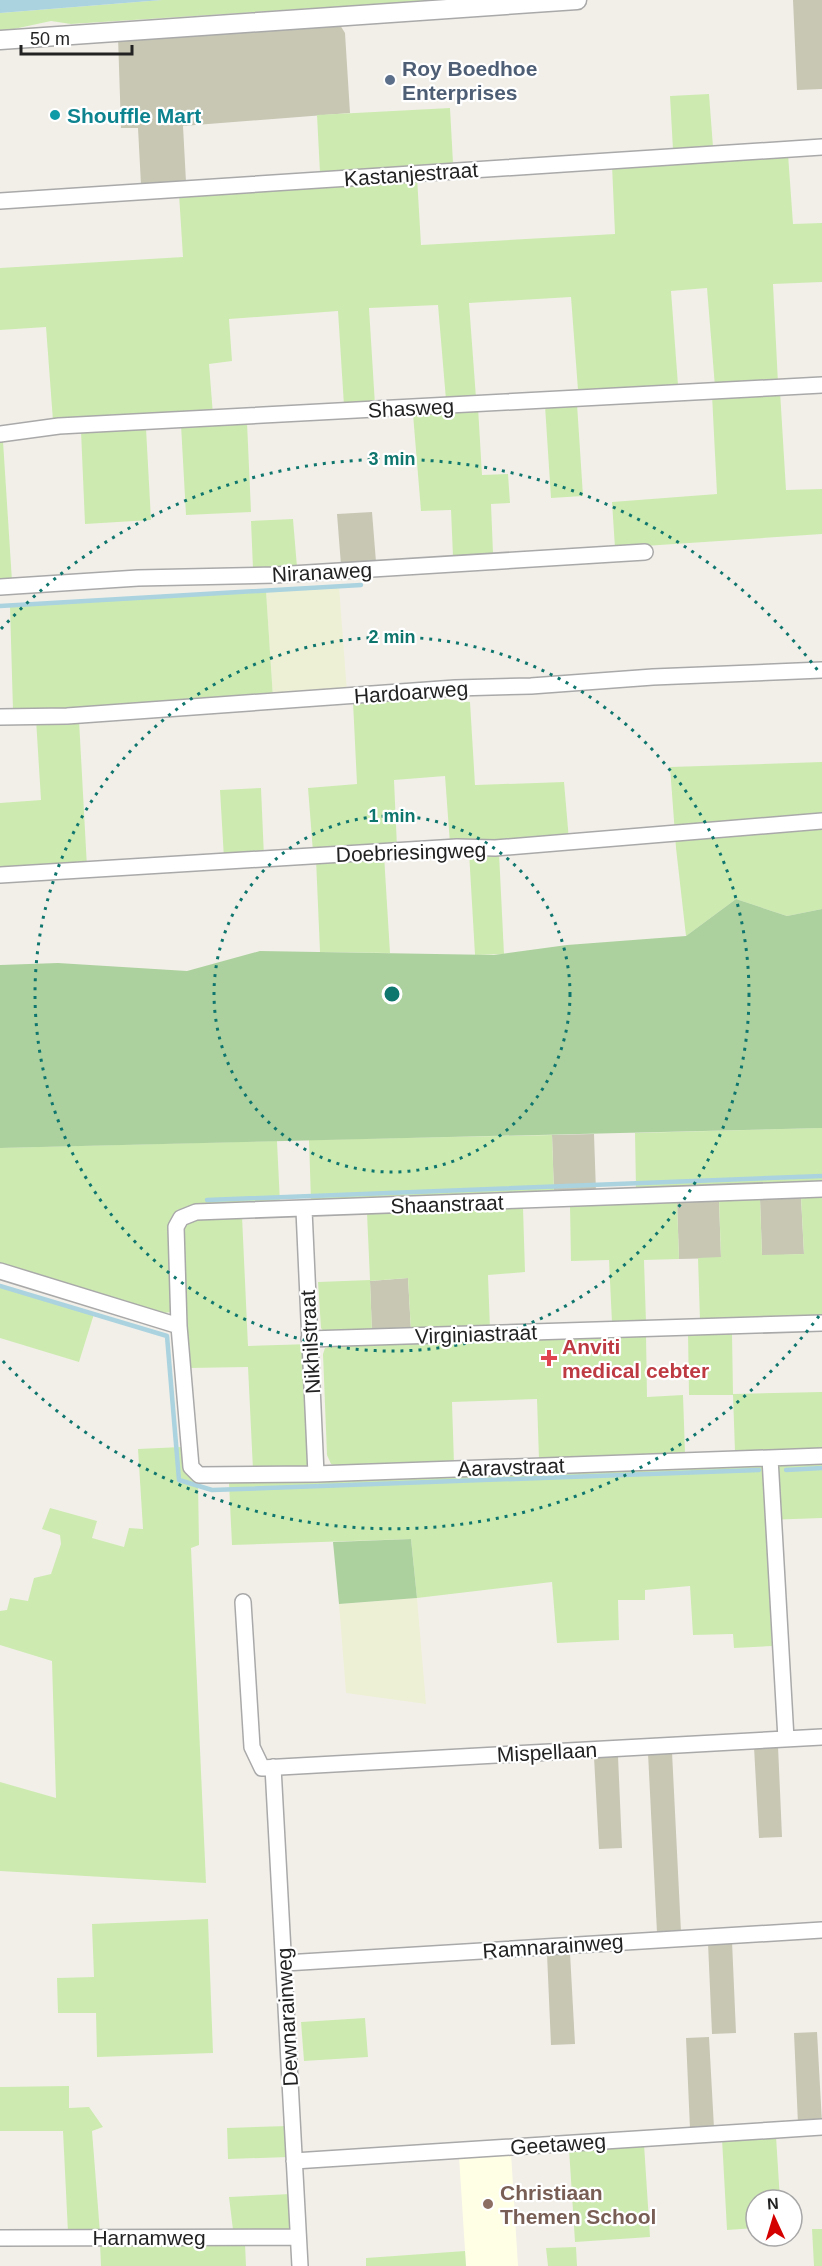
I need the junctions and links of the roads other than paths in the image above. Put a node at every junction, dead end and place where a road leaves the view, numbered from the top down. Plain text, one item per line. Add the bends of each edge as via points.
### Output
1 (577, 0) edge
2 (0, 40) edge
3 (822, 147) edge
4 (0, 201) edge
5 (822, 385) edge
6 (0, 434) edge
7 (645, 552) dead end
8 (0, 587) edge
9 (822, 670) edge
10 (0, 717) edge
11 (822, 821) edge
12 (0, 875) edge
13 (822, 1189) edge
14 (304, 1210) junction
15 (0, 1271) edge
16 (822, 1323) edge
17 (179, 1326) junction
18 (309, 1339) junction
19 (822, 1456) edge
20 (770, 1458) junction
21 (316, 1474) junction
22 (200, 1475) joint
23 (243, 1602) dead end
24 (822, 1737) edge
25 (786, 1739) junction
26 (273, 1767) junction
27 (822, 1930) edge
28 (285, 1963) junction
29 (822, 2127) edge
30 (294, 2161) junction
31 (298, 2237) junction
32 (0, 2238) edge
33 (300, 2266) edge

1 - 2 street
3 - 4 street, Kastanjestraat
5 - 6 street, Shasweg via 58,426
7 - 8 street, Niranaweg
9 - 10 street, Hardoarweg via 653,676 531,687 455,688 67,716
11 - 12 street, Doebriesingweg via 495,848 457,847
13 - 14 street, Shaanstraat
14 - 17 street, Shaanstraat via 196,1212 181,1218 176,1227
14 - 18 street, Nikhilstraat
15 - 17 street
16 - 18 street, Virginiastraat
17 - 22 street, Shaanstraat via 190,1467
18 - 21 street, Nikhilstraat
19 - 20 street, Aaravstraat
20 - 21 street, Aaravstraat
20 - 25 street
21 - 22 street, Aaravstraat
23 - 26 street via 252,1747 262,1768
24 - 25 street, Mispellaan
25 - 26 street, Mispellaan
26 - 28 street, Dewnarainweg
27 - 28 street, Ramnarainweg
28 - 30 street, Dewnarainweg
29 - 30 street, Geetaweg
30 - 31 street, Dewnarainweg
31 - 32 street, Harnamweg
31 - 33 street, Dewnarainweg

